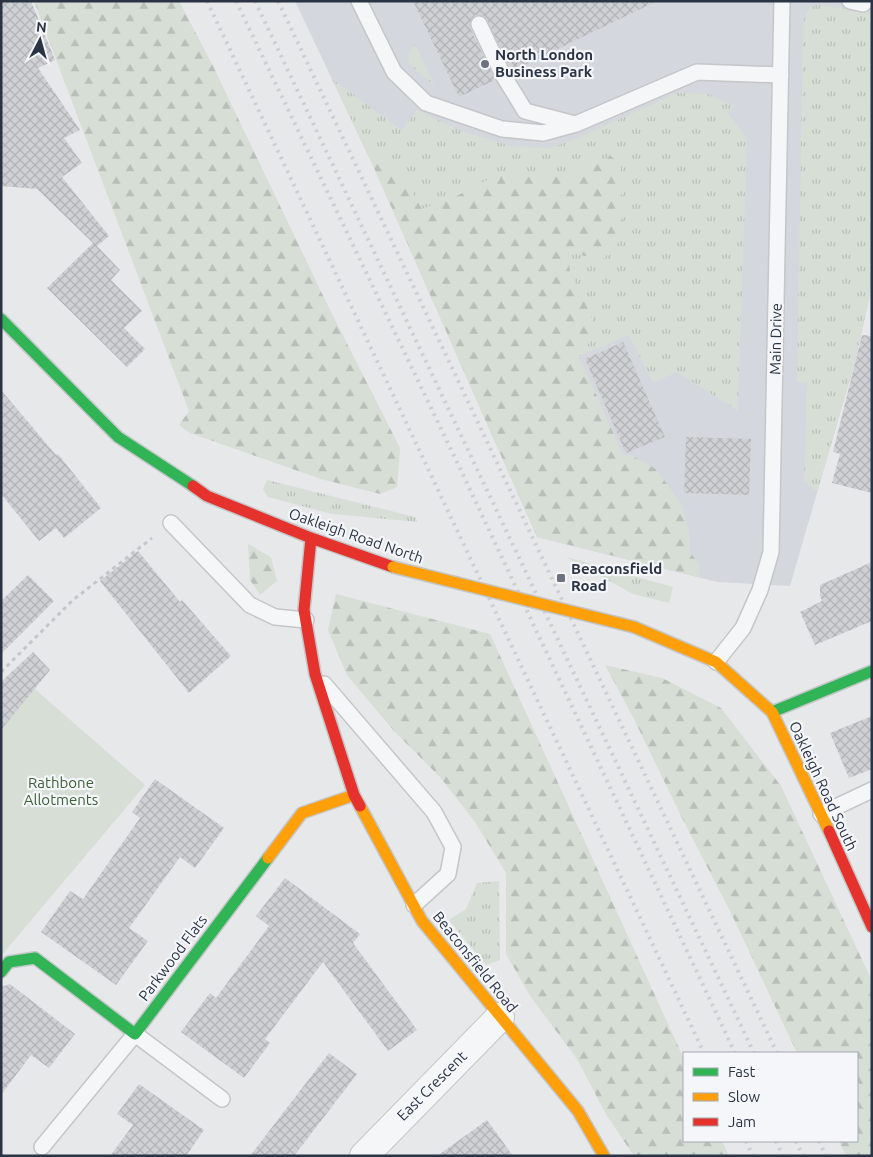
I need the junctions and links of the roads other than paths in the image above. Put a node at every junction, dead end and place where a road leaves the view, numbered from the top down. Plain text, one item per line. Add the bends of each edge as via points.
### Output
1 (359, 1) edge
2 (782, 1) edge
3 (850, 1) edge
4 (866, 1) edge
5 (479, 24) dead end
6 (781, 75) junction
7 (576, 124) junction
8 (1, 319) edge
9 (171, 523) road end
10 (311, 538) junction
11 (306, 620) junction
12 (716, 662) junction
13 (872, 671) edge
14 (315, 674) junction
15 (772, 712) junction
16 (872, 790) edge
17 (354, 795) junction
18 (821, 814) junction
19 (414, 905) junction
20 (872, 927) edge
21 (1, 972) edge
22 (500, 1017) junction
23 (135, 1034) junction
24 (222, 1099) dead end
25 (42, 1146) dead end
26 (364, 1156) edge
27 (604, 1156) edge

1 - 7 lane via 394,72 426,103 502,129 543,133
2 - 6 lane, Main Drive
3 - 4 lane via 863,4
5 - 7 lane via 503,75 525,111
6 - 7 lane via 697,72
6 - 12 lane, Main Drive via 771,552 760,590 743,628
8 - 10 street, Oakleigh Road North via 118,438 207,496
9 - 11 lane via 250,605 275,617
10 - 11 street, Beaconsfield Road via 304,610
10 - 12 street, Oakleigh Road North, bridge via 393,567 634,627
11 - 14 street, Beaconsfield Road
12 - 15 street, Oakleigh Road North
13 - 15 street
14 - 17 street, Beaconsfield Road
14 - 19 lane via 434,812 453,847 448,874
15 - 18 street, Oakleigh Road South
16 - 18 lane
17 - 19 street, Beaconsfield Road
17 - 23 street, Parkwood Flats via 302,813
18 - 20 street, Oakleigh Road South
19 - 22 street, Beaconsfield Road via 422,921
21 - 23 street via 9,962 35,958
22 - 26 street, East Crescent
22 - 27 street, Beaconsfield Road via 578,1111
23 - 24 lane
23 - 25 lane

